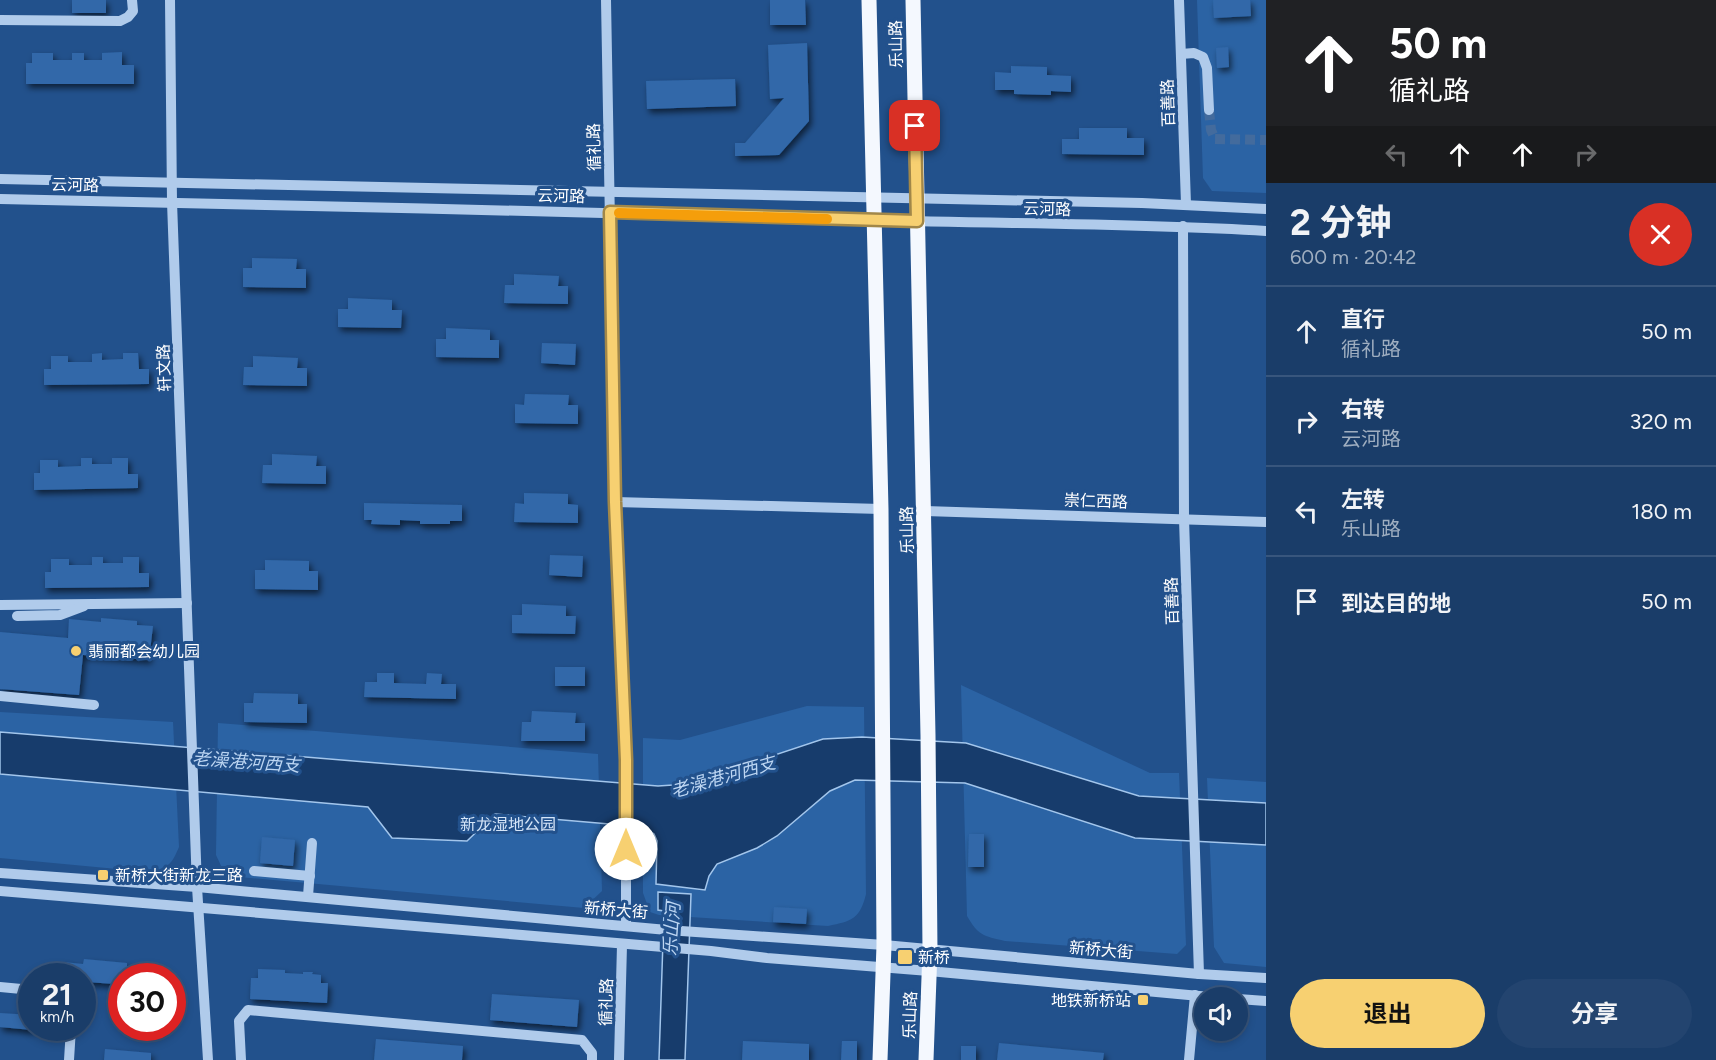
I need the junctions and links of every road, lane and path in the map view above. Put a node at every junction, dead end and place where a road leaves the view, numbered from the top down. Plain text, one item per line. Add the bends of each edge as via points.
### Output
1 (132, 0) edge
2 (170, 0) edge
3 (606, 0) edge
4 (869, 0) edge
5 (913, 0) edge
6 (1179, 0) edge
7 (0, 20) edge
8 (1181, 54) junction
9 (1209, 111) tunnel mouth
10 (0, 179) edge
11 (172, 184) junction
12 (610, 192) junction
13 (875, 198) junction
14 (917, 198) junction
15 (0, 199) edge
16 (172, 202) junction
17 (1186, 204) junction
18 (1266, 208) edge
19 (610, 212) junction
20 (875, 220) junction
21 (917, 221) junction
22 (1183, 226) junction
23 (1266, 231) edge
24 (615, 502) junction
25 (881, 509) junction
26 (925, 511) junction
27 (1184, 519) junction
28 (1266, 522) edge
29 (187, 603) junction
30 (90, 604) junction
31 (0, 605) edge
32 (17, 616) dead end
33 (0, 696) edge
34 (94, 705) dead end
35 (312, 843) dead end
36 (255, 871) dead end
37 (0, 873) edge
38 (310, 876) junction
39 (196, 887) junction
40 (0, 891) edge
41 (308, 896) junction
42 (198, 907) junction
43 (626, 926) junction
44 (622, 945) junction
45 (884, 945) junction
46 (930, 950) junction
47 (883, 967) junction
48 (929, 970) junction
49 (1199, 974) junction
50 (1266, 978) edge
51 (0, 987) edge
52 (18, 989) edge
53 (1194, 995) edge
54 (1248, 1000) edge
55 (1266, 1001) edge
56 (1194, 1006) edge
57 (71, 1041) edge
58 (69, 1060) edge
59 (207, 1060) edge
60 (241, 1060) edge
61 (592, 1060) edge
62 (619, 1060) edge
63 (880, 1060) edge
64 (926, 1060) edge
65 (1189, 1060) edge

1 - 7 street via 133,11 120,21
2 - 11 street, 轩文路
3 - 12 street, 循礼路
4 - 13 main road, 乐山路
5 - 14 main road, 乐山路
6 - 8 street, 百善路
8 - 9 street via 1203,57
8 - 17 street, 百善路
10 - 11 street, 云河路
11 - 12 street, 云河路
11 - 16 street, 轩文路
12 - 13 street, 云河路
12 - 19 street, 循礼路
13 - 14 street, 云河路
13 - 20 main road, 乐山路
14 - 17 street, 云河路
14 - 21 main road, 乐山路
15 - 16 street, 云河路
16 - 19 street, 云河路
16 - 29 street, 轩文路
17 - 18 street, 云河路
19 - 20 street, 云河路
19 - 24 street, 循礼路
20 - 21 street, 云河路
20 - 25 main road, 乐山路
21 - 22 street, 云河路
21 - 26 main road, 乐山路
22 - 23 street, 云河路
22 - 27 street, 百善路
24 - 25 street
24 - 43 street, 循礼路 via 626,760
25 - 45 main road, 乐山路
26 - 27 street, 崇仁西路
26 - 46 main road, 乐山路
27 - 28 street, 崇仁西路
27 - 49 street, 百善路
29 - 30 street
29 - 39 street, 轩文路
30 - 31 street
30 - 32 street via 60,615
33 - 34 street
35 - 38 street
36 - 38 street
37 - 39 street, 新桥大街
38 - 41 street
39 - 41 street, 新桥大街
39 - 42 street
40 - 42 street, 新桥大街
41 - 43 street, 新桥大街
42 - 44 street, 新桥大街
42 - 59 street
43 - 45 street, 新桥大街
44 - 47 street, 新桥大街
44 - 62 street, 循礼路
45 - 46 street, 新桥大街
45 - 47 main road, 乐山路
46 - 48 main road, 乐山路
46 - 49 street, 新桥大街
47 - 48 street, 新桥大街
47 - 63 main road, 乐山路
48 - 53 street, 新桥大街
48 - 64 main road, 乐山路
49 - 50 street, 新桥大街
51 - 52 street
54 - 55 street
56 - 65 street
57 - 58 street
60 - 61 street via 239,1021 249,1010 582,1041 592,1053

